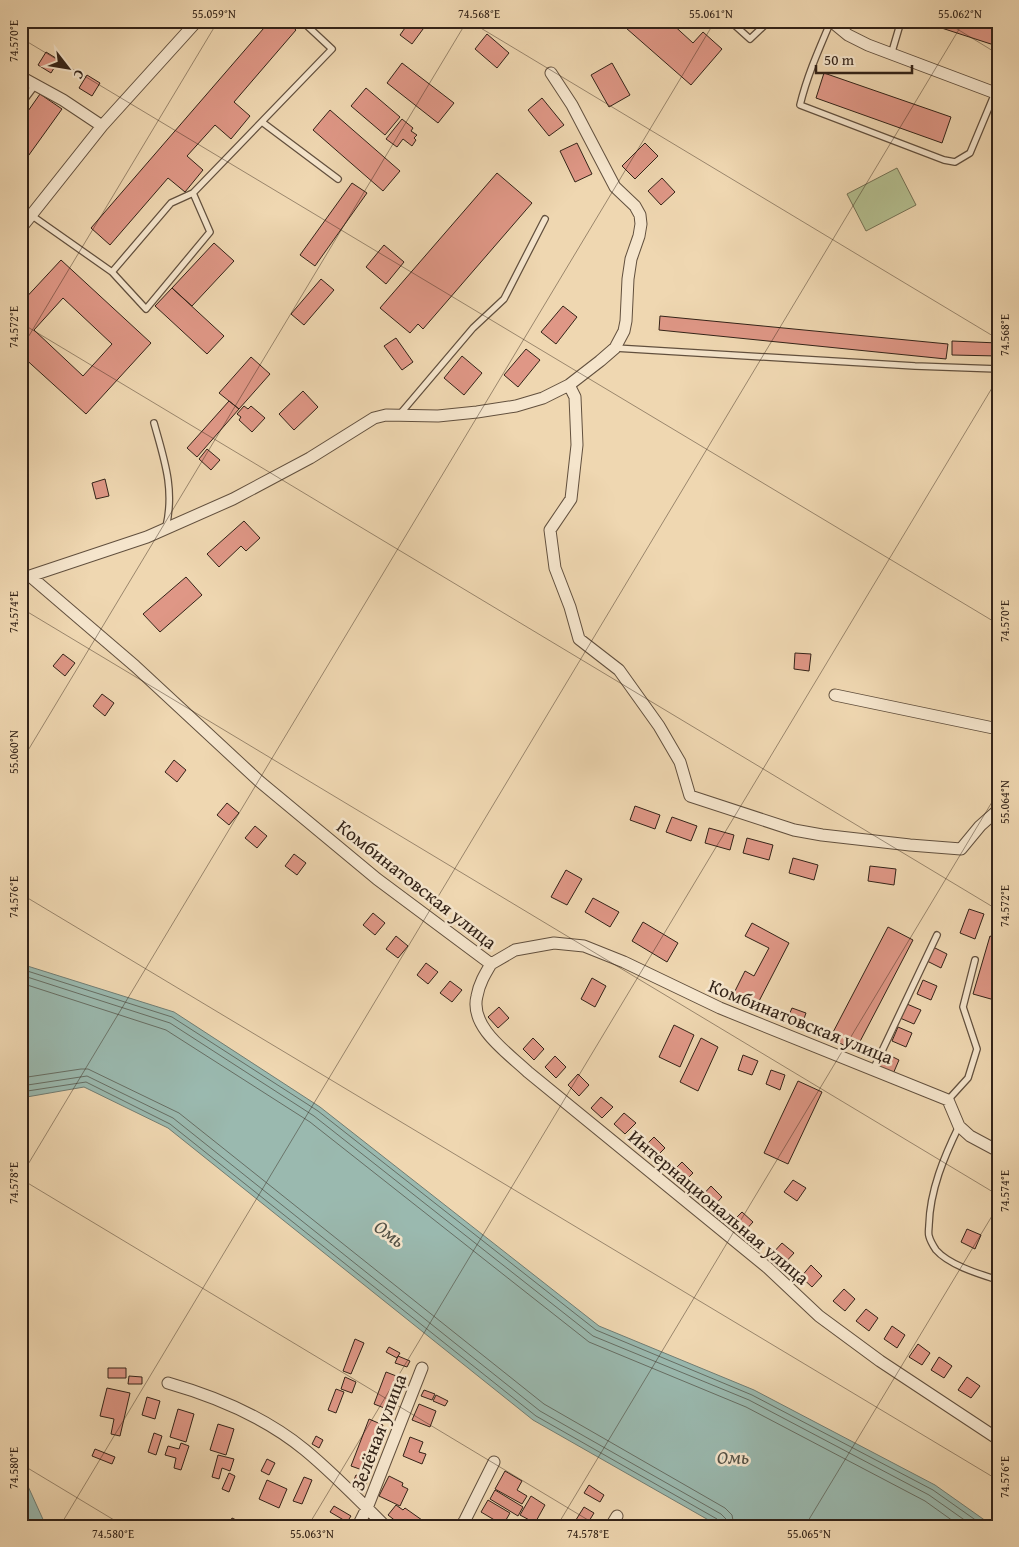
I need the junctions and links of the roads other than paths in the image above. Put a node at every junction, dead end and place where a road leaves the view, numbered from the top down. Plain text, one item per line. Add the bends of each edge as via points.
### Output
1 (197, 21) edge
2 (302, 21) edge
3 (730, 21) edge
4 (769, 21) edge
5 (831, 21) edge
6 (901, 21) edge
7 (891, 55) junction
8 (551, 73) dead end
9 (21, 77) edge
10 (36, 84) junction
11 (996, 94) edge
12 (21, 104) edge
13 (262, 122) junction
14 (102, 126) junction
15 (338, 179) dead end
16 (193, 193) junction
17 (31, 215) junction
18 (545, 219) dead end
19 (21, 228) edge
20 (112, 272) junction
21 (615, 348) junction
22 (998, 368) edge
23 (569, 385) junction
24 (400, 414) junction
25 (154, 423) dead end
26 (166, 529) junction
27 (26, 577) edge
28 (835, 695) dead end
29 (998, 729) edge
30 (998, 810) edge
31 (937, 935) dead end
32 (974, 960) dead end
33 (490, 964) junction
34 (873, 1070) junction
35 (948, 1100) junction
36 (959, 1126) junction
37 (998, 1151) edge
38 (998, 1280) edge
39 (422, 1368) dead end
40 (168, 1383) dead end
41 (998, 1439) edge
42 (494, 1462) dead end
43 (367, 1508) junction
44 (358, 1526) edge
45 (385, 1526) edge
46 (461, 1526) edge

1 - 14 street
2 - 13 lane via 332,50
3 - 4 lane via 750,38
5 - 7 street via 848,35
5 - 11 lane via 813,62 800,105 955,162 970,153
6 - 7 lane
7 - 11 street
8 - 21 street via 572,105 615,187 640,215 639,236 628,278 626,322
9 - 10 street
10 - 12 lane
10 - 14 street
13 - 15 lane
13 - 16 lane
14 - 17 street
16 - 20 lane via 171,203
16 - 20 lane via 210,232 146,309
17 - 19 street
17 - 20 lane
18 - 24 lane via 504,299 473,328
21 - 22 lane
21 - 23 street
23 - 24 street via 543,398 516,406 438,416
23 - 30 street via 575,397 577,445 571,499 550,530 555,568 579,638 619,670 659,726 680,762 690,796 794,830 961,849
24 - 26 street via 374,418 233,499
25 - 26 lane via 170,492
26 - 27 street
27 - 33 street, Комбинатовская улица via 135,666 259,781 377,879
28 - 29 street
31 - 34 lane
32 - 35 lane via 963,1007 977,1049 968,1078
33 - 34 street, Комбинатовская улица via 515,950 554,943 584,946 720,1008
33 - 41 street, Интернациональная улица via 476,998 478,1018 492,1038 528,1072 768,1268 819,1316 880,1361
34 - 35 street, Комбинатовская улица
35 - 36 street
36 - 37 street
36 - 38 lane via 936,1183 928,1235 936,1250 946,1257 968,1270
39 - 43 street, Зелёная улица
40 - 43 street, Зелёная улица via 204,1393 249,1413 304,1449
42 - 46 street
43 - 44 street, Зелёная улица
43 - 45 street, Зелёная улица

